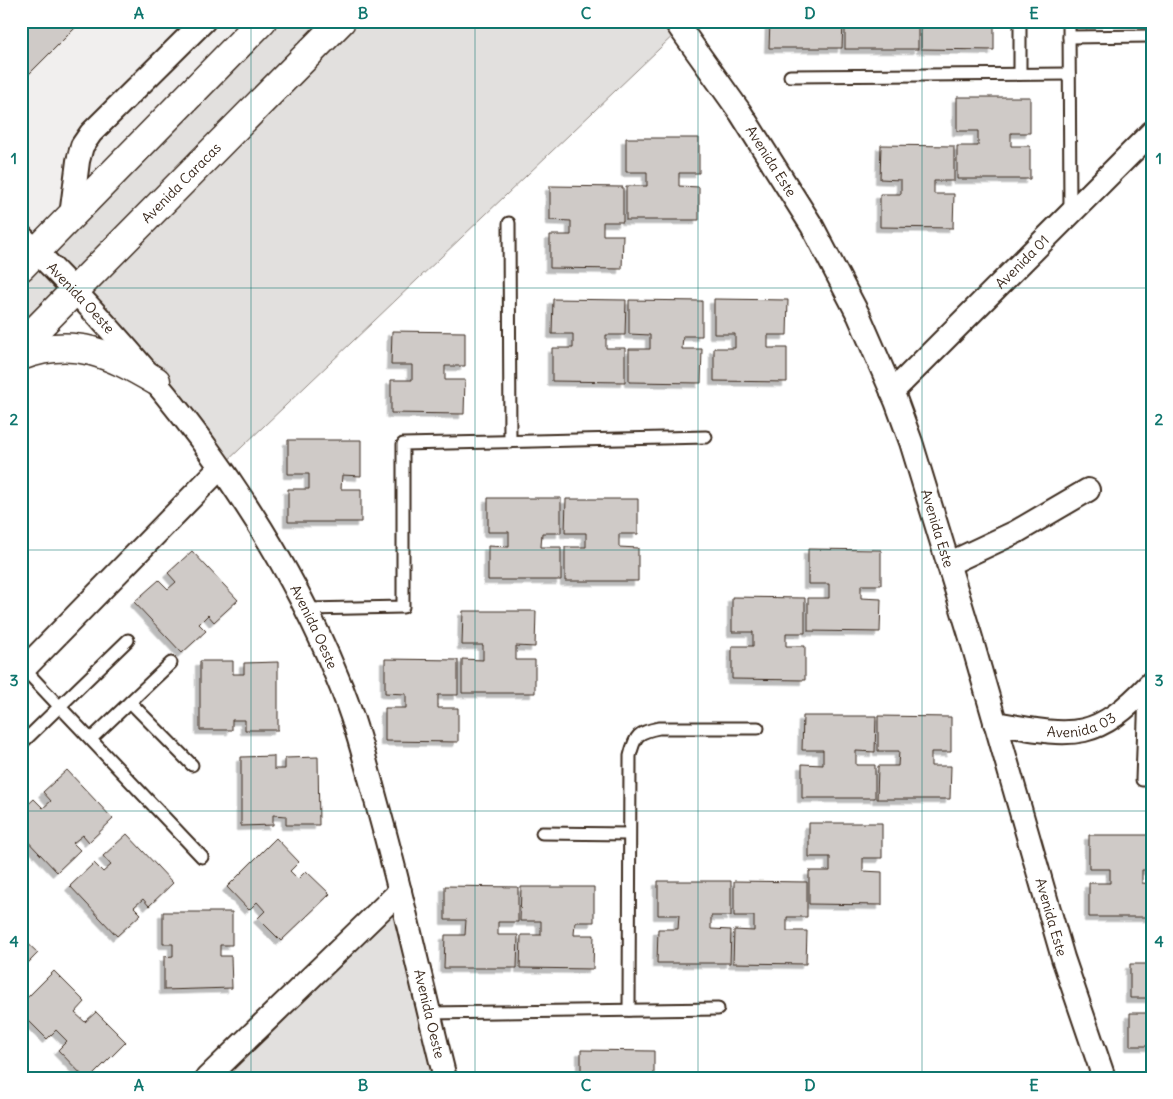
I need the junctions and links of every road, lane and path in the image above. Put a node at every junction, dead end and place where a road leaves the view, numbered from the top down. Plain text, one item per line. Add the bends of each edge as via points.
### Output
1 (204, 21) edge
2 (262, 21) edge
3 (341, 21) edge
4 (675, 21) edge
5 (1020, 21) edge
6 (1069, 21) edge
7 (1151, 36) edge
8 (1069, 37) junction
9 (1020, 74) junction
10 (1069, 74) junction
11 (790, 76) dead end
12 (1152, 132) edge
13 (1070, 214) junction
14 (71, 216) junction
15 (509, 223) dead end
16 (26, 251) edge
17 (75, 290) junction
18 (21, 345) edge
19 (21, 356) edge
20 (156, 381) junction
21 (892, 392) junction
22 (706, 437) dead end
23 (510, 442) junction
24 (220, 468) junction
25 (1088, 490) dead end
26 (948, 564) junction
27 (308, 610) junction
28 (128, 640) dead end
29 (171, 663) dead end
30 (23, 670) edge
31 (1148, 685) edge
32 (130, 702) junction
33 (60, 707) junction
34 (995, 723) junction
35 (758, 728) dead end
36 (90, 739) junction
37 (21, 744) edge
38 (192, 765) dead end
39 (1152, 780) edge
40 (542, 834) dead end
41 (629, 834) junction
42 (202, 857) dead end
43 (400, 891) junction
44 (628, 1010) junction
45 (718, 1010) dead end
46 (430, 1013) junction
47 (207, 1078) edge
48 (445, 1078) edge
49 (1104, 1078) edge

1 - 14 street via 90,133 82,146
2 - 14 street
3 - 17 street, Avenida Caracas
4 - 21 street, Avenida Este via 740,112 812,226 859,316
5 - 9 lane
6 - 8 lane
7 - 8 lane
8 - 10 lane
9 - 10 lane
9 - 11 lane
10 - 13 lane
12 - 13 street, Avenida 01
13 - 21 street, Avenida 01
14 - 16 street
15 - 23 lane
16 - 17 street, Avenida Oeste
17 - 18 street, Avenida Caracas
17 - 20 street, Avenida Oeste
19 - 20 street via 63,346 92,350 122,361
20 - 24 street, Avenida Oeste
21 - 26 street, Avenida Este via 911,442
22 - 23 lane
23 - 27 lane via 403,444 403,607
24 - 27 street, Avenida Oeste via 276,552
24 - 30 street
25 - 26 street via 1016,532
26 - 34 street, Avenida Este
27 - 43 street, Avenida Oeste via 351,711
28 - 33 lane
29 - 32 lane
30 - 33 lane
31 - 34 street, Avenida 03 via 1107,722 1093,729 1062,733
31 - 39 lane via 1142,780
32 - 36 lane
32 - 38 lane
33 - 36 lane
33 - 37 lane
34 - 49 street, Avenida Este via 1063,958
35 - 41 lane via 659,728 643,731 634,740 630,756
36 - 42 lane
40 - 41 lane
41 - 44 lane
43 - 46 street, Avenida Oeste
43 - 47 street
44 - 45 lane
44 - 46 lane
46 - 48 street, Avenida Oeste

